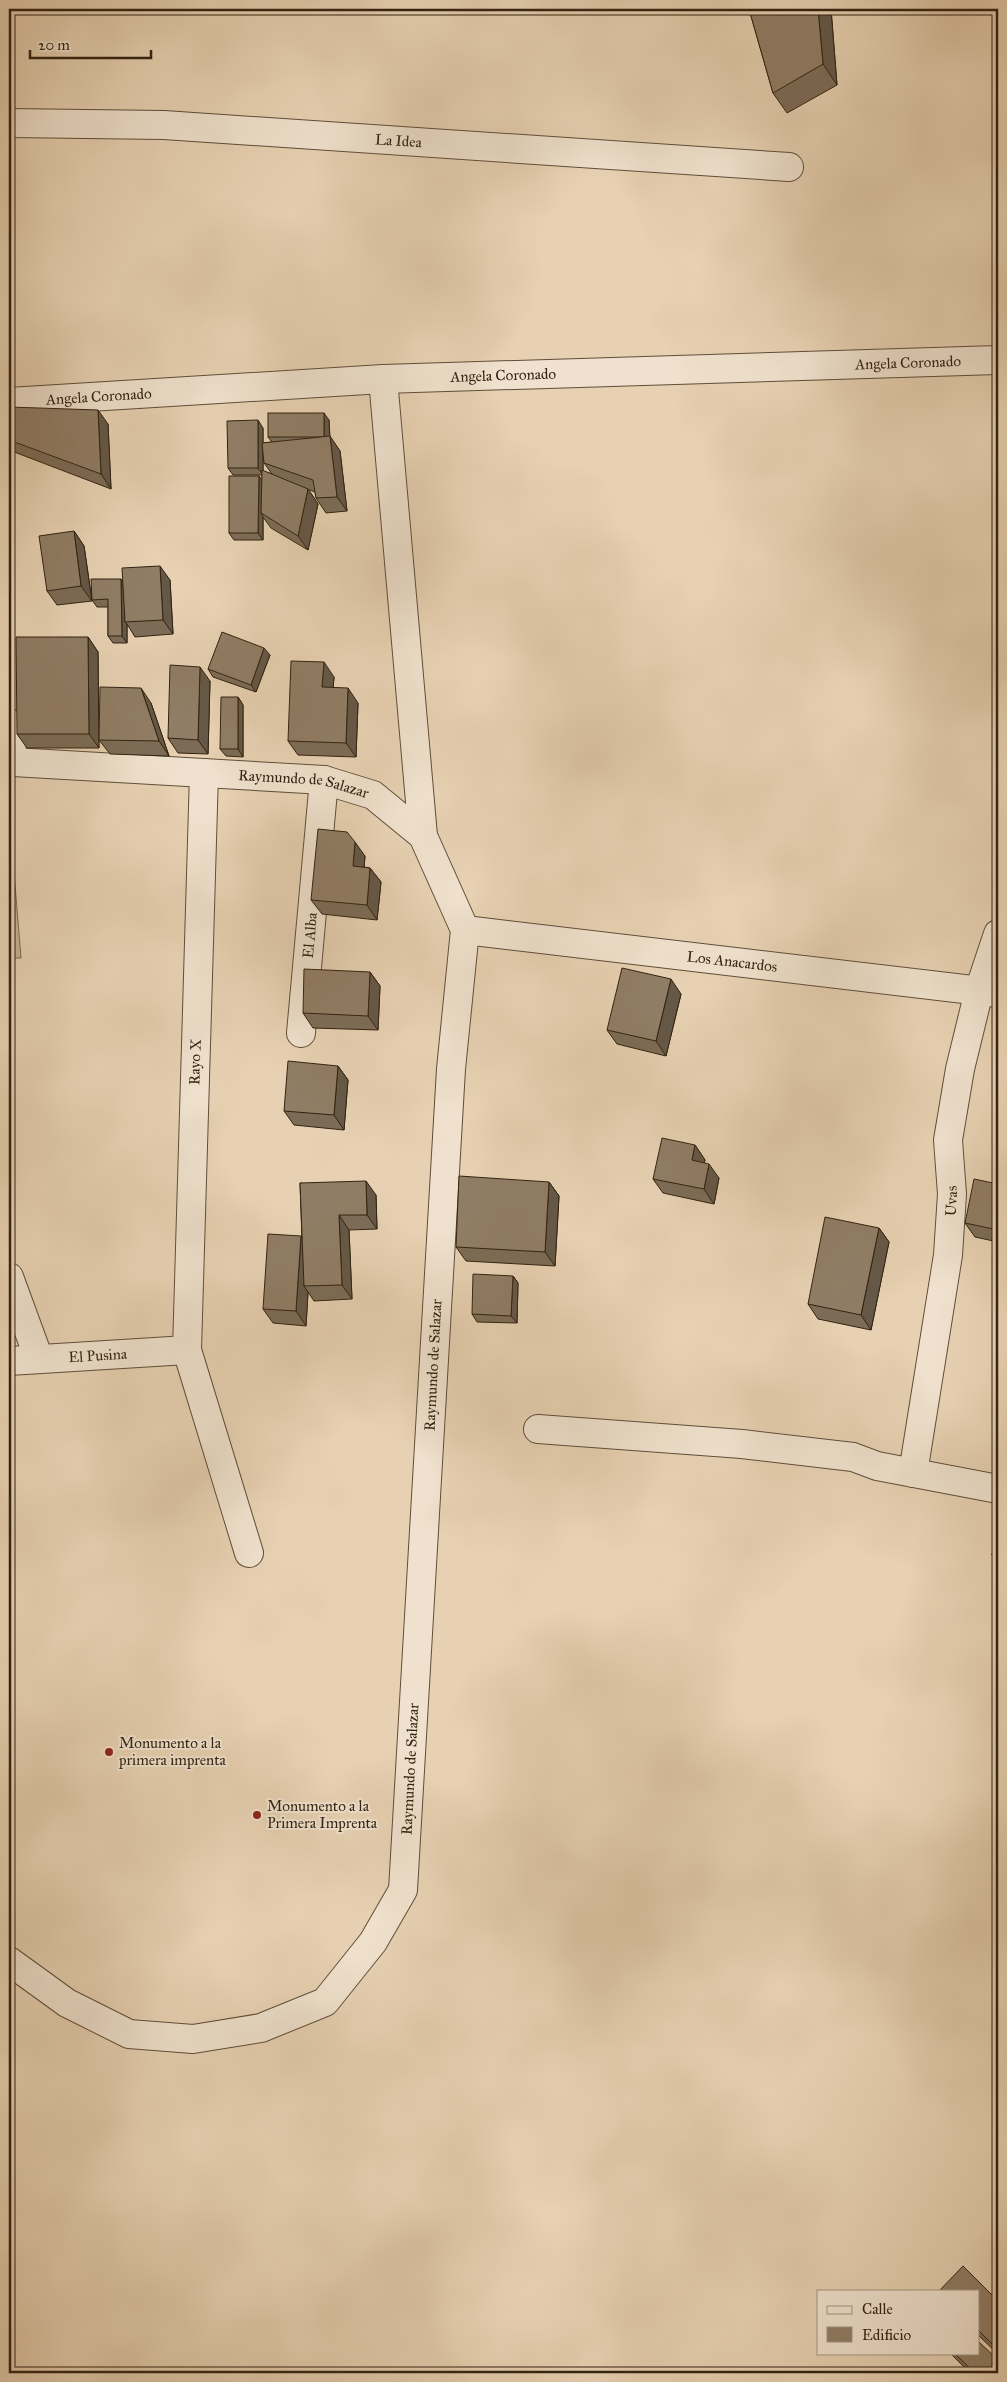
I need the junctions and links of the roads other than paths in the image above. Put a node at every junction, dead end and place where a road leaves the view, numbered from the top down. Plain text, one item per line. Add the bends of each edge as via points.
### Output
1 (9, 123) edge
2 (789, 167) dead end
3 (998, 360) edge
4 (383, 379) junction
5 (9, 402) edge
6 (9, 722) edge
7 (204, 773) junction
8 (324, 780) junction
9 (423, 836) junction
10 (465, 930) junction
11 (998, 934) edge
12 (989, 992) edge
13 (301, 1033) dead end
14 (9, 1277) edge
15 (187, 1350) junction
16 (39, 1359) junction
17 (9, 1361) edge
18 (538, 1429) dead end
19 (913, 1473) junction
20 (998, 1489) edge
21 (250, 1553) dead end
22 (9, 1961) edge

1 - 2 street, La Idea via 164,125
3 - 4 street, Angela Coronado
4 - 5 street, Angela Coronado
4 - 9 street
6 - 7 street, Raymundo de Salazar via 13,762
7 - 8 street, Raymundo de Salazar
7 - 15 street, Rayo X
8 - 9 street, Raymundo de Salazar via 373,795
8 - 13 street, El Alba
9 - 10 street, Raymundo de Salazar
10 - 12 street, Los Anacardos
10 - 22 street, Raymundo de Salazar via 451,1069 403,1890 373,1942 324,2002 261,2028 193,2039 129,2034 67,2003
11 - 12 street, Uvas
12 - 19 street, Uvas via 960,1069 948,1140 952,1194 948,1255
14 - 16 street
15 - 16 street, El Pusina
15 - 21 street, Rayo X
16 - 17 street, El Pusina
18 - 19 street via 742,1444 853,1457 877,1466
19 - 20 street

